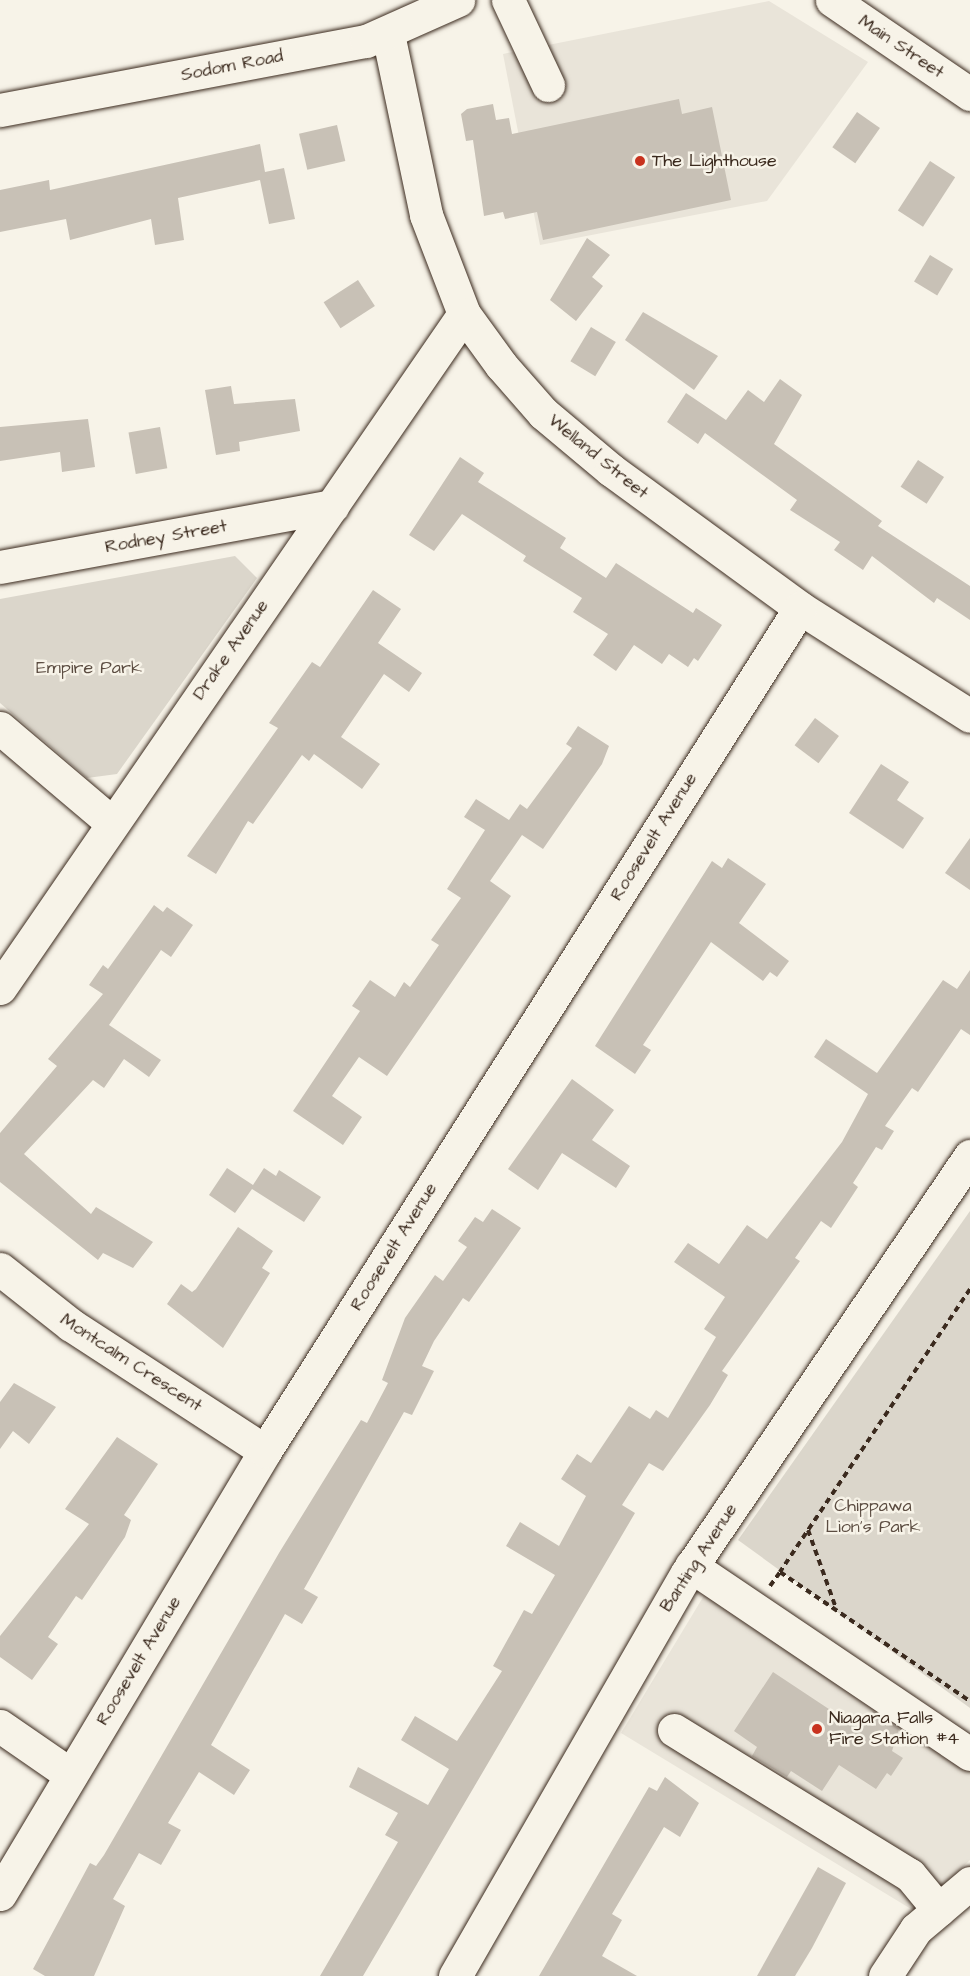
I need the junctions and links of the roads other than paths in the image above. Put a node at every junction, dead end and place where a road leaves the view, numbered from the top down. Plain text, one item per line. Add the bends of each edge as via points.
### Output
1 (458, 0) edge
2 (508, 0) edge
3 (832, 0) edge
4 (388, 34) junction
5 (548, 85) dead end
6 (970, 94) edge
7 (0, 110) edge
8 (464, 314) junction
9 (332, 506) junction
10 (0, 567) edge
11 (800, 608) junction
12 (970, 716) edge
13 (0, 728) edge
14 (111, 822) junction
15 (0, 988) edge
16 (970, 1155) edge
17 (0, 1269) edge
18 (265, 1450) junction
19 (691, 1566) junction
20 (0, 1726) edge
21 (674, 1730) dead end
22 (970, 1754) edge
23 (72, 1775) junction
24 (970, 1883) edge
25 (0, 1894) edge
26 (939, 1910) junction
27 (454, 1976) edge
28 (885, 1976) edge

1 - 4 street, Sodom Road
2 - 5 street
3 - 6 street, Main Street
4 - 7 street, Sodom Road
4 - 8 street, Welland Street via 426,215
8 - 9 street, Drake Avenue
8 - 11 street, Welland Street via 501,365 575,443
9 - 10 street, Rodney Street
9 - 14 street, Drake Avenue
11 - 12 street, Welland Street
11 - 18 street, Roosevelt Avenue
13 - 14 street
14 - 15 street, Drake Avenue
16 - 19 street, Banting Avenue
17 - 18 street, Montcalm Crescent via 71,1325
18 - 23 street, Roosevelt Avenue
19 - 22 street
19 - 27 street, Banting Avenue
20 - 23 street
21 - 26 street via 910,1875
23 - 25 street, Roosevelt Avenue
24 - 26 street
26 - 28 street via 916,1929

